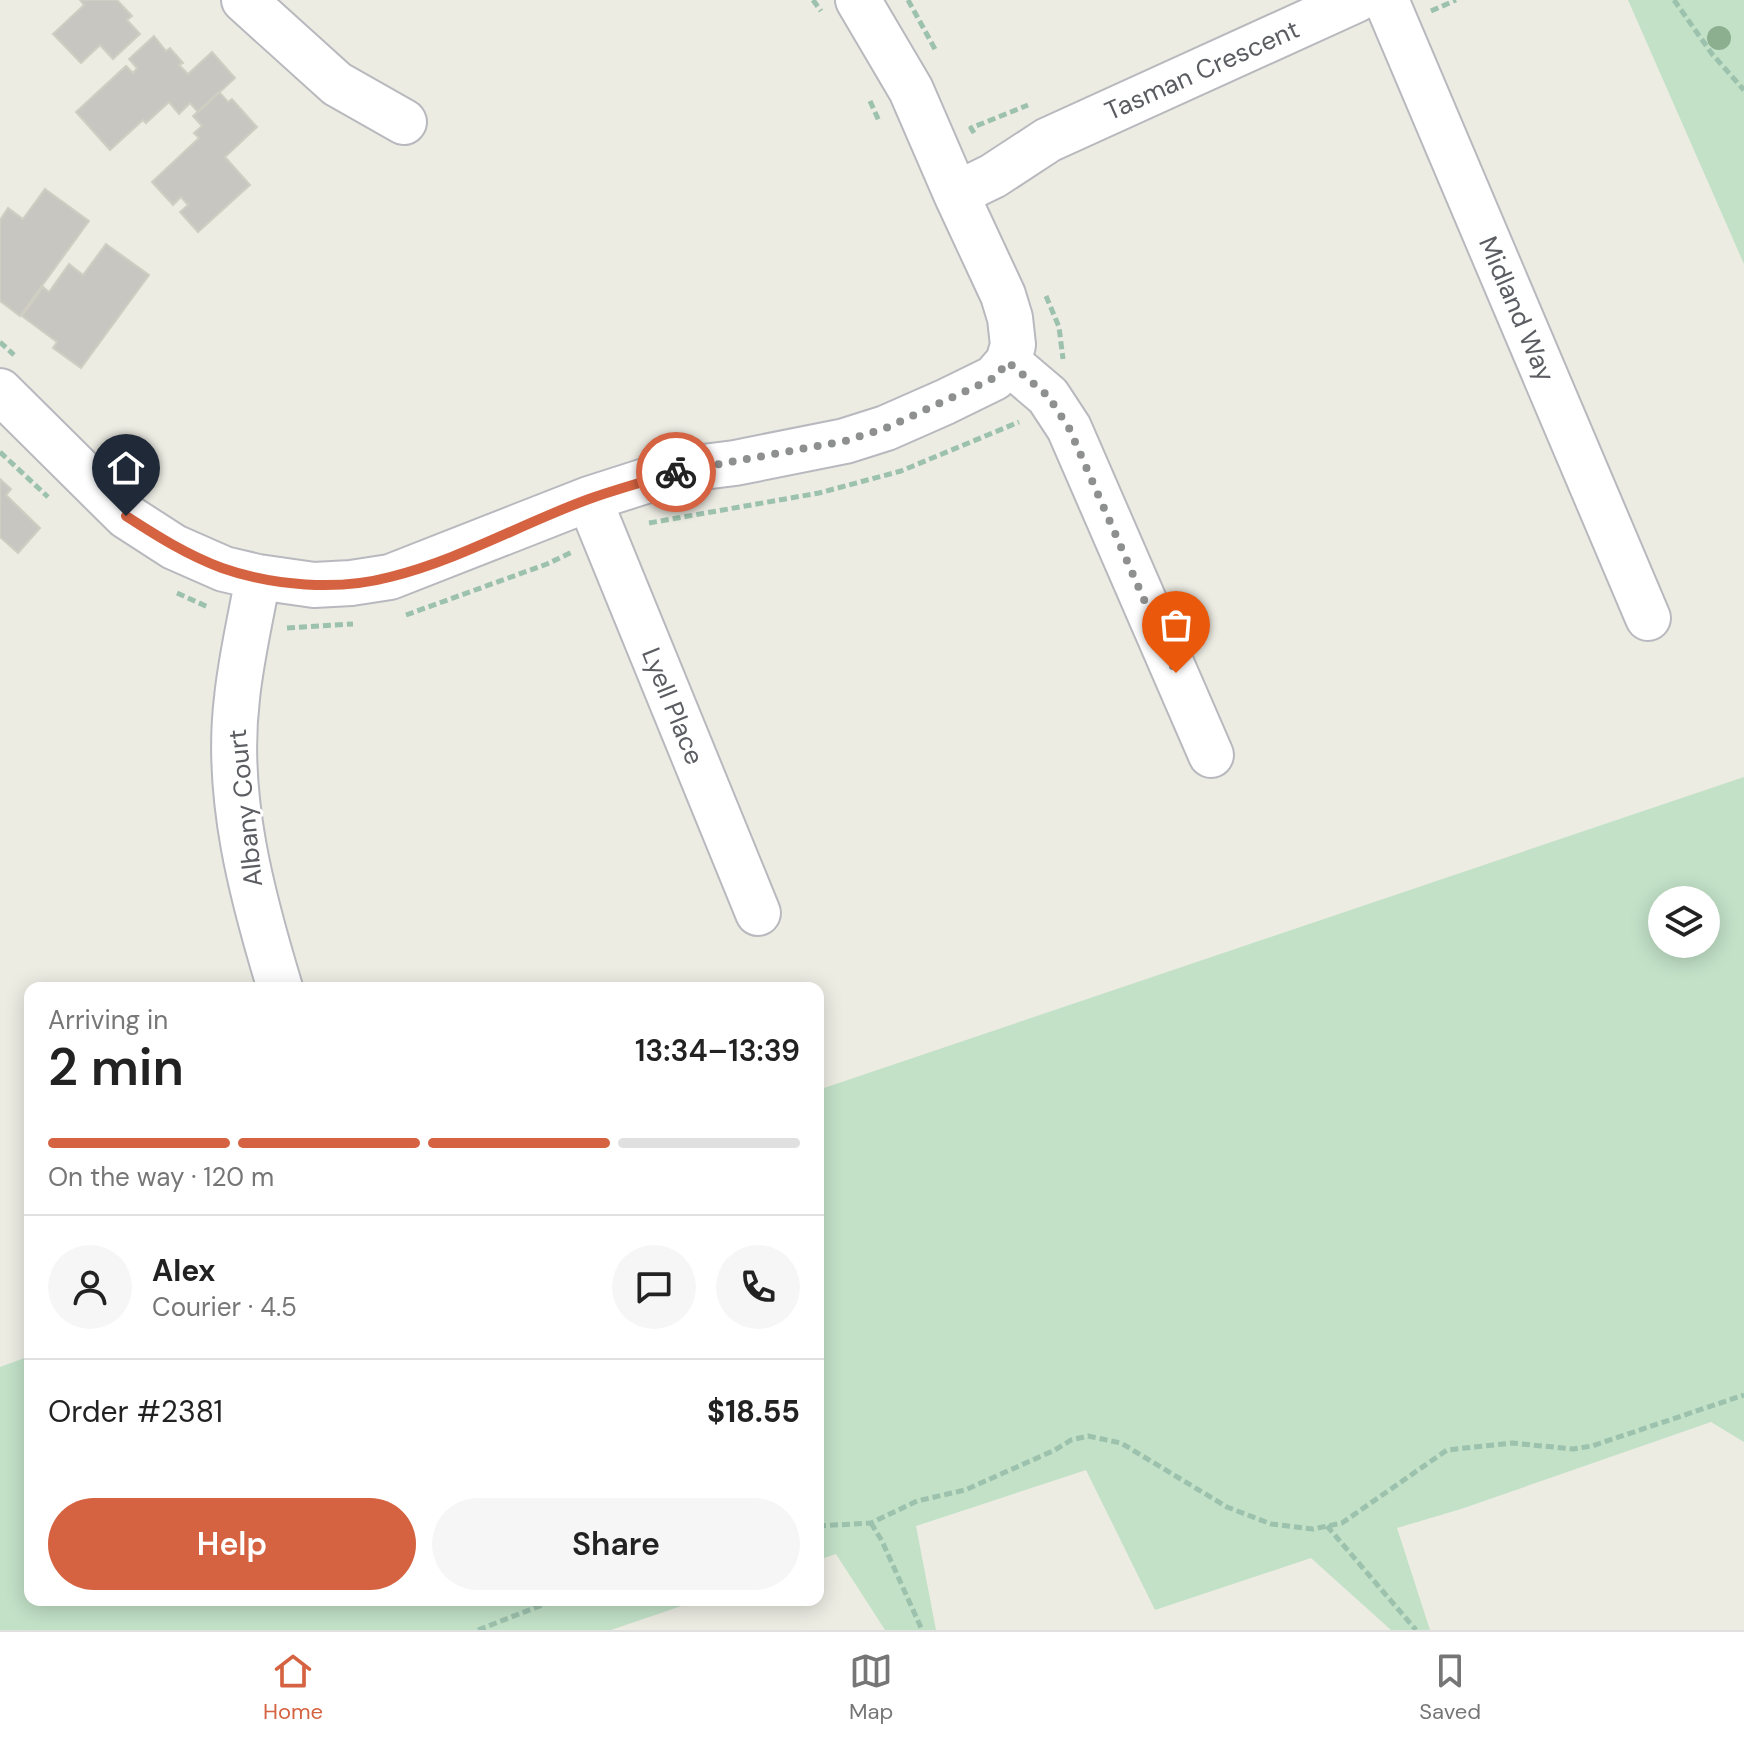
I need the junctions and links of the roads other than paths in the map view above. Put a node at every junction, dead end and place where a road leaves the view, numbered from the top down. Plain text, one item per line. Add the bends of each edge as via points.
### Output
1 (244, 0) edge
2 (1356, 0) edge
3 (843, 11) edge
4 (1392, 13) edge
5 (404, 122) dead end
6 (951, 183) junction
7 (1008, 362) junction
8 (10, 376) edge
9 (596, 518) junction
10 (258, 577) junction
11 (1648, 618) dead end
12 (1211, 755) dead end
13 (758, 913) dead end
14 (278, 982) edge

1 - 5 street via 337,84
2 - 6 street, Tasman Crescent via 1048,140 993,176
3 - 6 street via 911,90
4 - 11 street, Midland Way
6 - 7 street via 1003,295 1013,333
7 - 9 street via 994,378 886,428 845,441 687,469
7 - 12 street via 1050,399 1069,428
8 - 10 street via 126,516 174,547
9 - 10 street via 390,577 314,585
9 - 13 street, Lyell Place
10 - 14 street, Albany Court via 236,699 234,753 246,859

